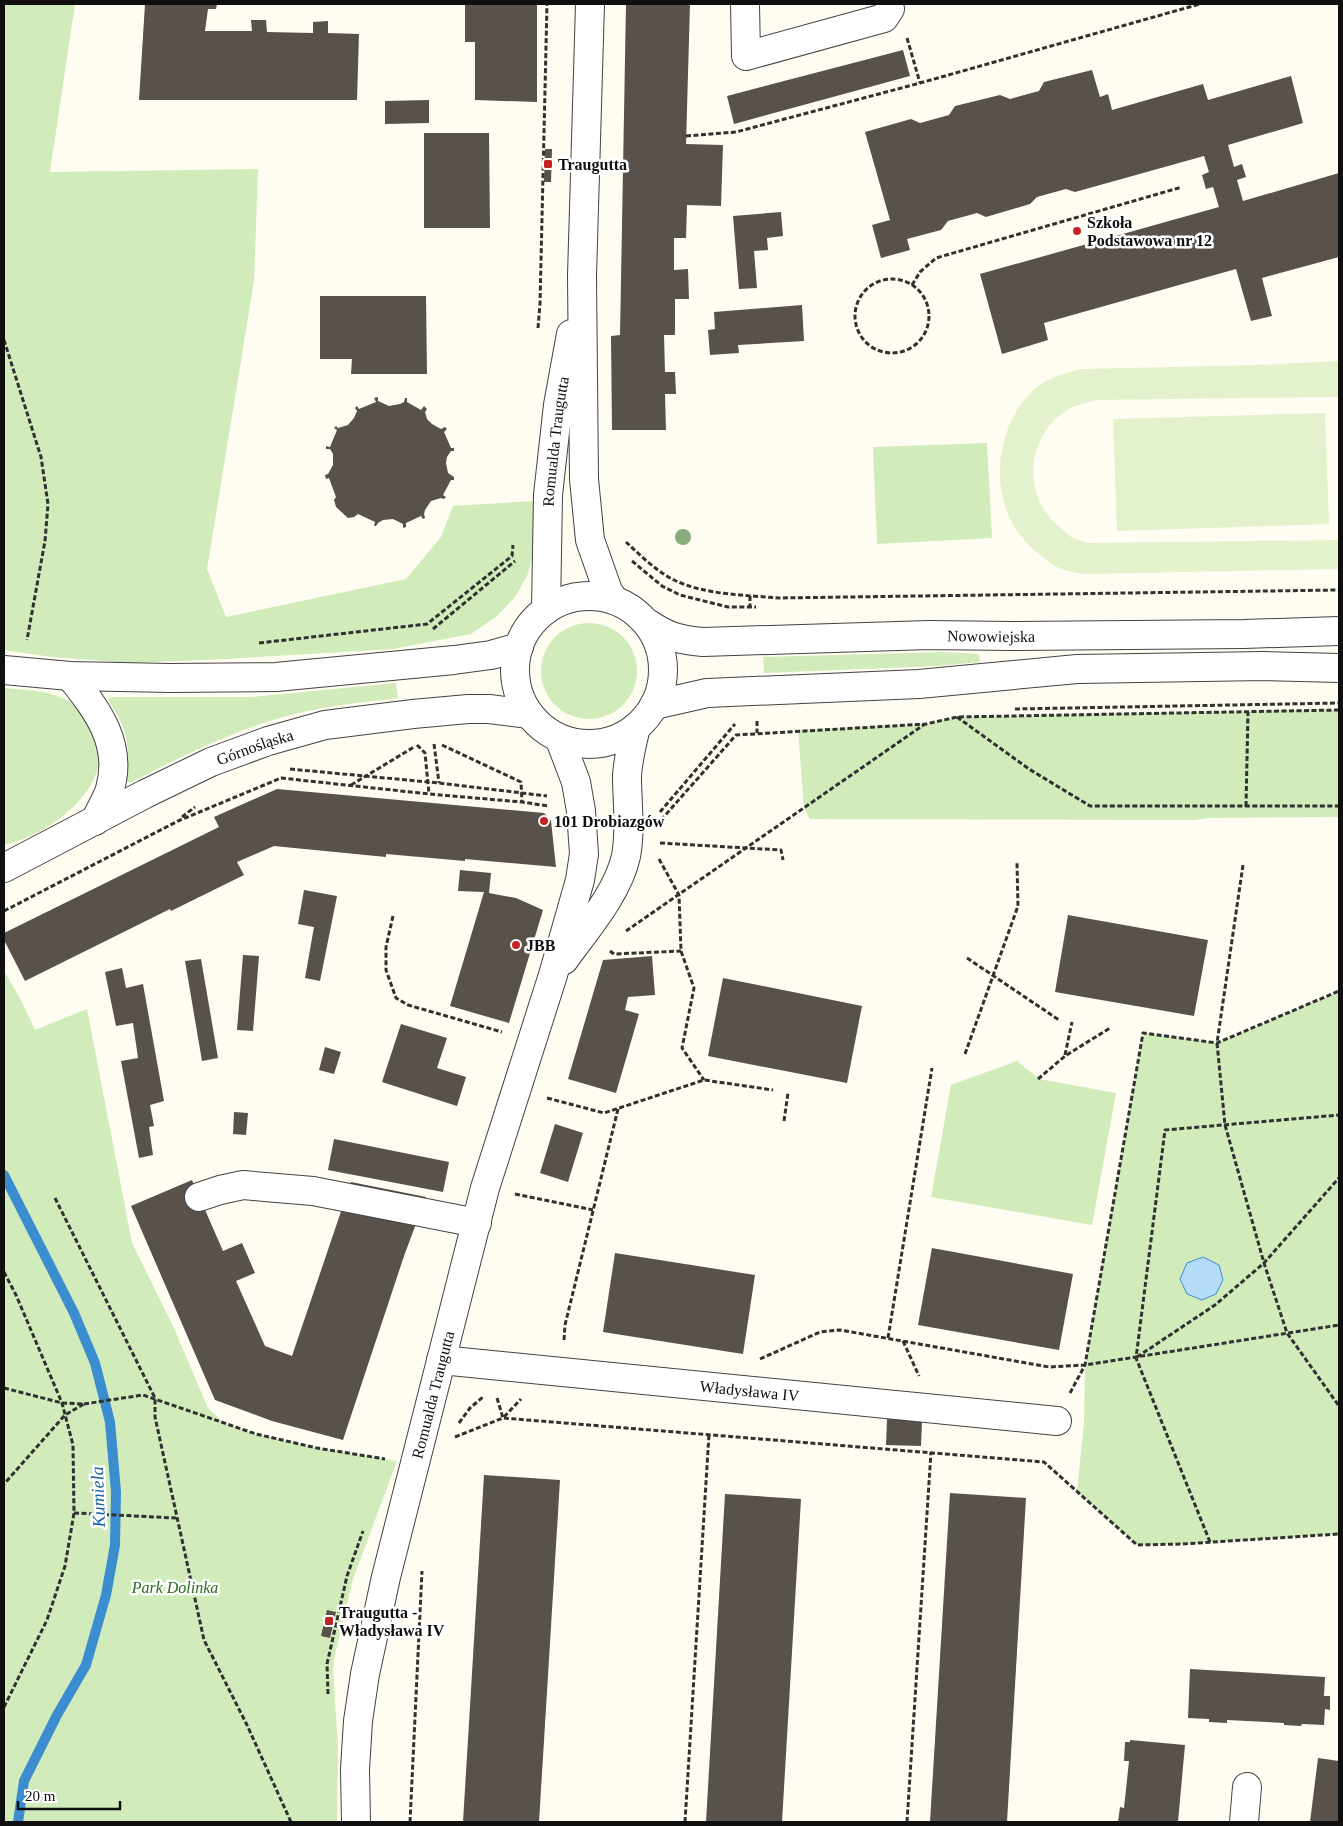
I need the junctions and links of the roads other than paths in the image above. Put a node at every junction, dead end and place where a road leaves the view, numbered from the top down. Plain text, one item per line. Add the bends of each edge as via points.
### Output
1 (590, 4) edge
2 (745, 4) edge
3 (890, 9) dead end
4 (582, 276) junction
5 (614, 600) junction
6 (546, 610) junction
7 (649, 624) junction
8 (1339, 631) edge
9 (519, 647) junction
10 (1339, 668) edge
11 (4, 670) edge
12 (70, 676) junction
13 (654, 705) junction
14 (529, 714) junction
15 (636, 727) junction
16 (560, 740) junction
17 (95, 820) junction
18 (4, 868) edge
19 (553, 975) junction
20 (199, 1198) dead end
21 (477, 1223) junction
22 (441, 1360) junction
23 (1048, 1420) road end
24 (1247, 1787) dead end
25 (356, 1822) edge
26 (1244, 1822) edge

1 - 4 street, Romualda Traugutta
2 - 3 street via 746,56 884,18
4 - 5 street, Romualda Traugutta via 584,479 590,540
4 - 6 street, Romualda Traugutta via 558,405 548,495
5 - 6 street via 578,597 559,602
5 - 7 street via 626,604
6 - 9 street via 537,616
7 - 8 street, Nowowiejska via 672,637 703,642 929,635
7 - 13 street via 659,645 662,673
9 - 12 street via 454,660 276,677
9 - 14 street via 515,659 515,680
10 - 13 street via 1077,669 919,684 707,693
11 - 12 street
12 - 17 street via 104,723 112,746 110,789
13 - 15 street
14 - 16 street
14 - 17 street, Górnośląska via 468,709 325,725 257,744 211,762
15 - 16 street via 622,737 606,742 581,744
15 - 19 street, Romualda Traugutta via 628,774 626,856 603,907
16 - 19 street, Romualda Traugutta via 576,782 584,854 580,880
17 - 18 street, Górnośląska
19 - 21 street, Romualda Traugutta via 494,1157
20 - 21 street via 243,1185 313,1191
21 - 22 street, Romualda Traugutta
22 - 23 street, Władysława IV via 494,1377
22 - 25 street, Romualda Traugutta via 365,1674 355,1769
24 - 26 street

